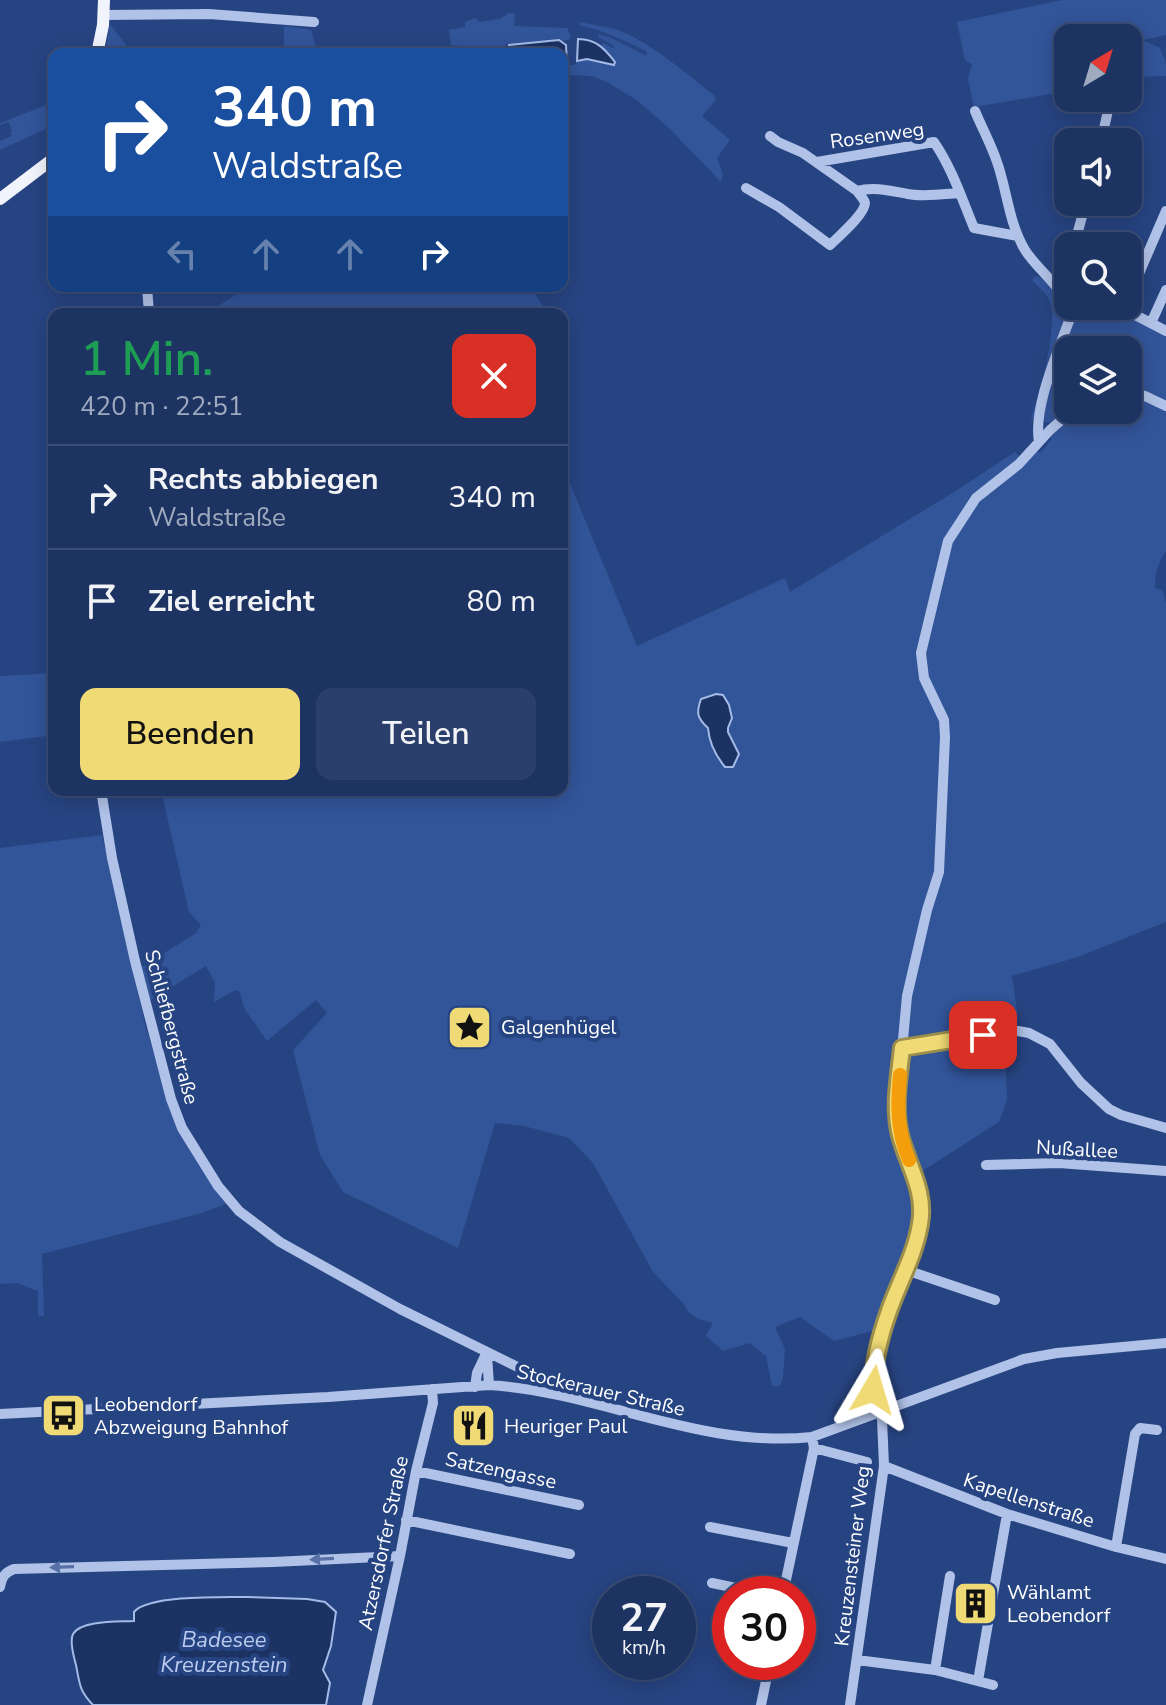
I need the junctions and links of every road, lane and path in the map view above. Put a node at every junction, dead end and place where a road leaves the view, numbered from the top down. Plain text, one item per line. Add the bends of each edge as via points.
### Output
1 (104, 0) edge
2 (104, 15) junction
3 (314, 22) dead end
4 (98, 48) edge
5 (975, 111) dead end
6 (770, 136) dead end
7 (817, 162) junction
8 (48, 163) edge
9 (746, 188) dead end
10 (857, 191) junction
11 (960, 193) junction
12 (0, 199) edge
13 (1166, 211) edge
14 (1018, 236) junction
15 (1142, 262) edge
16 (1054, 278) edge
17 (1166, 290) edge
18 (1142, 317) edge
19 (1069, 320) edge
20 (1151, 323) junction
21 (1166, 331) edge
22 (1142, 395) edge
23 (1166, 406) edge
24 (1058, 424) edge
25 (1039, 442) junction
26 (102, 796) edge
27 (902, 1048) junction
28 (1166, 1128) edge
29 (986, 1165) dead end
30 (1166, 1171) edge
31 (906, 1270) junction
32 (995, 1300) dead end
33 (1166, 1343) edge
34 (487, 1352) junction
35 (552, 1384) dead end
36 (489, 1385) junction
37 (475, 1387) junction
38 (432, 1389) junction
39 (880, 1412) junction
40 (0, 1416) edge
41 (1157, 1430) dead end
42 (813, 1442) junction
43 (867, 1462) dead end
44 (884, 1466) junction
45 (416, 1471) junction
46 (579, 1505) dead end
47 (1007, 1514) junction
48 (406, 1520) junction
49 (710, 1527) dead end
50 (793, 1543) junction
51 (1116, 1547) junction
52 (570, 1554) dead end
53 (400, 1556) junction
54 (1166, 1559) edge
55 (787, 1576) edge
56 (950, 1576) dead end
57 (0, 1587) edge
58 (857, 1660) junction
59 (935, 1670) junction
60 (766, 1680) edge
61 (978, 1681) junction
62 (993, 1685) dead end
63 (367, 1705) edge
64 (761, 1705) edge
65 (850, 1705) edge

1 - 2 main road
2 - 3 street via 209,14
2 - 4 main road
5 - 14 street via 997,160
6 - 7 street
7 - 10 street
7 - 11 street, Rosenweg via 934,142
8 - 12 main road
9 - 10 street via 830,245 862,212 864,200
10 - 11 street
11 - 14 street, Rosenweg via 974,228
13 - 15 street
14 - 16 street via 1031,259
17 - 20 street
18 - 20 street
19 - 25 street via 1050,372
20 - 21 street
22 - 23 street
24 - 25 street, Kreuzensteiner Weg
25 - 27 street, Kreuzensteiner Weg via 976,498 948,541 921,653 924,678 944,720 939,872 907,996
26 - 34 street, Schliefbergstraße via 135,961 171,1099 182,1128 218,1186 239,1211 280,1242
27 - 28 street via 1029,1033 1050,1044 1109,1109
27 - 31 street, Kreuzensteiner Weg via 897,1119 922,1207
29 - 30 street, Nußallee via 1059,1163
31 - 32 street
31 - 39 street, Kreuzensteiner Weg via 876,1359 873,1390
33 - 39 street, Stockerauer Straße via 1024,1359
34 - 35 street, Schliefbergstraße
34 - 36 street
34 - 37 street
36 - 37 street, Stockerauer Straße
36 - 42 street, Stockerauer Straße via 555,1394 687,1429
37 - 38 street, Stockerauer Straße
38 - 40 street, Stockerauer Straße
38 - 45 street, Atzersdorfer Straße
39 - 42 street, Stockerauer Straße
39 - 44 street, Kreuzensteiner Weg
41 - 51 street via 1140,1428 1135,1434
42 - 43 street
42 - 50 street
44 - 47 street, Kapellenstraße
44 - 58 street, Kreuzensteiner Weg
45 - 46 street, Satzengasse
45 - 48 street, Atzersdorfer Straße
47 - 51 street, Kapellenstraße
47 - 61 street
48 - 52 street
48 - 53 street, Atzersdorfer Straße
49 - 50 street
50 - 55 street
51 - 54 street, Kapellenstraße
53 -> 57 street via 14,1569 6,1572
53 - 63 street, Atzersdorfer Straße
56 - 59 street
58 - 59 street
58 - 65 street, Kreuzensteiner Weg
59 - 61 street
60 - 64 street
61 - 62 street

